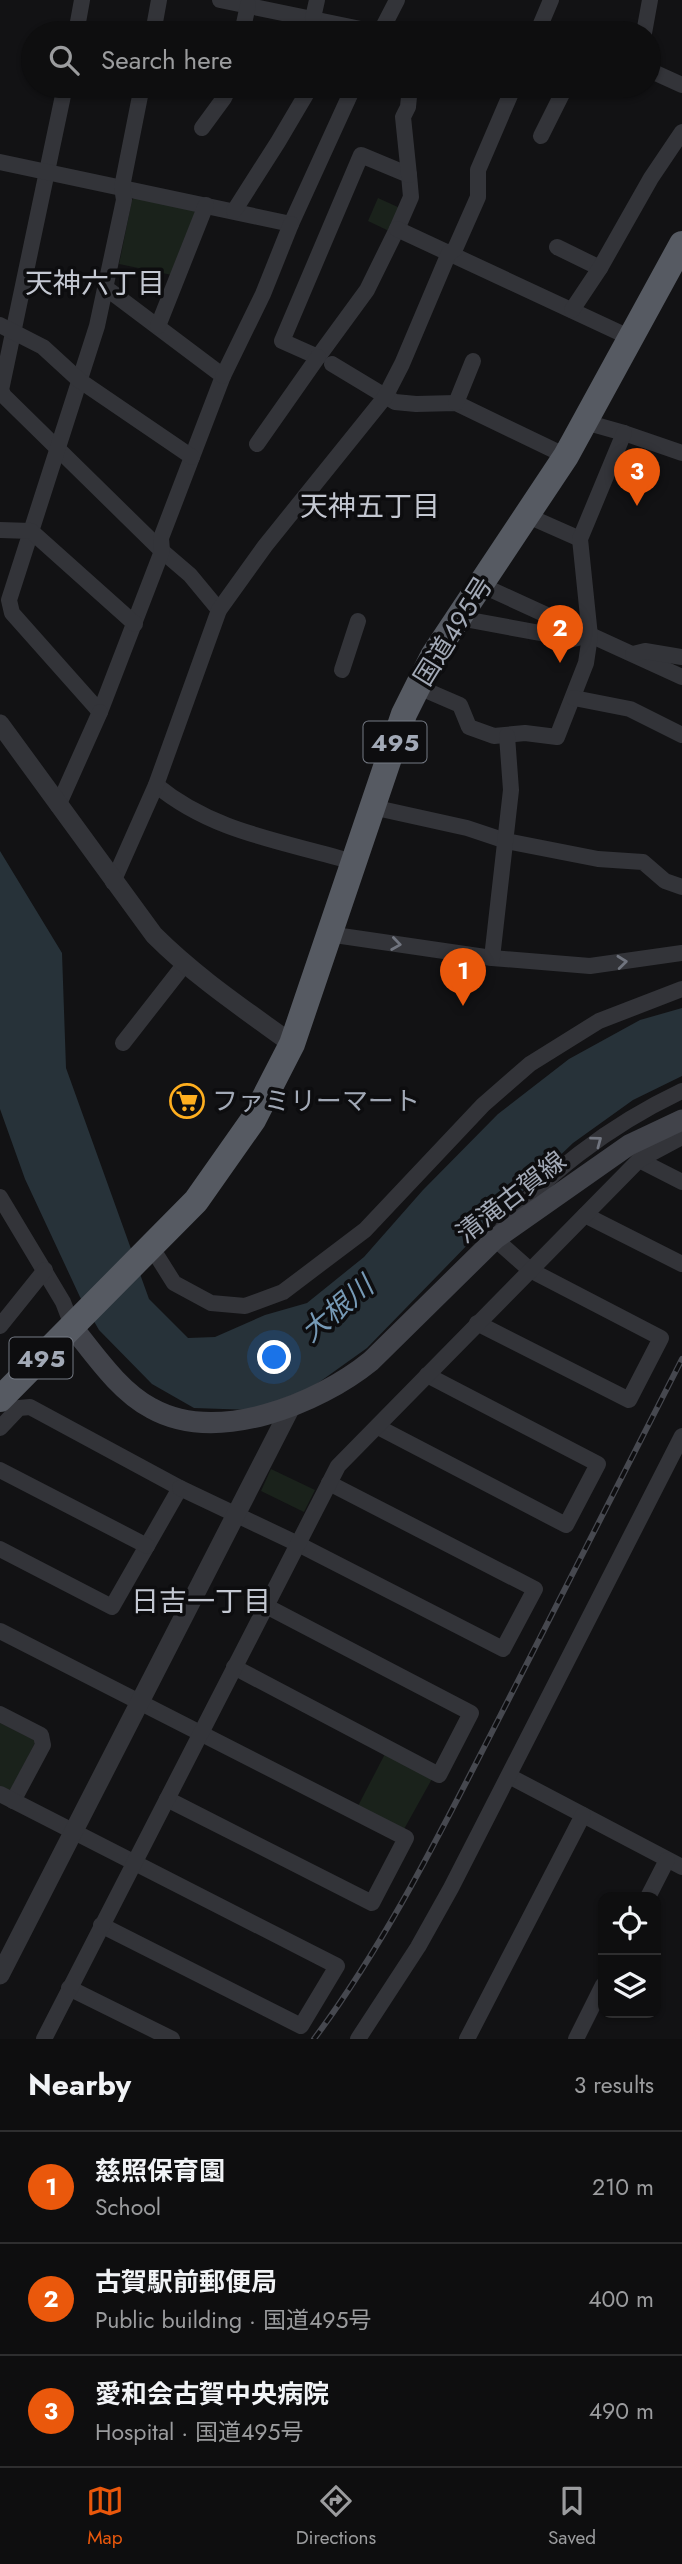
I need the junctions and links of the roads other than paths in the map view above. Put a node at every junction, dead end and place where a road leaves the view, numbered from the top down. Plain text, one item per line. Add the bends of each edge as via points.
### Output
1 (82, 0) edge
2 (159, 0) edge
3 (220, 0) edge
4 (317, 0) edge
5 (397, 0) edge
6 (551, 0) edge
7 (650, 0) edge
8 (241, 3) edge
9 (78, 21) edge
10 (155, 21) edge
11 (242, 21) edge
12 (311, 21) edge
13 (322, 21) edge
14 (386, 21) edge
15 (542, 21) edge
16 (646, 21) edge
17 (661, 75) edge
18 (682, 85) edge
19 (62, 98) edge
20 (140, 98) edge
21 (223, 98) edge
22 (304, 98) edge
23 (349, 98) edge
24 (409, 98) edge
25 (509, 98) edge
26 (560, 98) edge
27 (202, 128) dead end
28 (682, 132) edge
29 (541, 136) dead end
30 (0, 162) edge
31 (47, 171) junction
32 (409, 175) junction
33 (122, 187) junction
34 (206, 205) junction
35 (234, 211) junction
36 (291, 224) junction
37 (397, 229) junction
38 (682, 244) edge
39 (557, 247) dead end
40 (449, 253) junction
41 (600, 268) junction
42 (674, 274) edge
43 (106, 288) junction
44 (572, 310) junction
45 (158, 326) junction
46 (7, 328) edge
47 (631, 338) junction
48 (325, 361) junction
49 (473, 361) dead end
50 (223, 376) junction
51 (79, 380) junction
52 (385, 397) junction
53 (456, 403) junction
54 (585, 422) junction
55 (624, 433) junction
56 (257, 444) dead end
57 (58, 451) junction
58 (682, 453) edge
59 (566, 456) junction
60 (192, 457) junction
61 (528, 516) junction
62 (0, 530) edge
63 (31, 531) junction
64 (580, 539) junction
65 (162, 551) junction
66 (481, 585) junction
67 (219, 610) junction
68 (459, 618) junction
69 (358, 621) dead end
70 (135, 624) junction
71 (590, 636) junction
72 (632, 654) junction
73 (682, 657) edge
74 (342, 670) dead end
75 (682, 677) edge
76 (416, 686) junction
77 (574, 698) junction
78 (100, 712) junction
79 (0, 724) edge
80 (682, 735) edge
81 (507, 736) junction
82 (156, 785) junction
83 (58, 806) junction
84 (372, 807) junction
85 (506, 841) junction
86 (353, 862) junction
87 (113, 882) junction
88 (682, 887) edge
89 (328, 934) junction
90 (682, 953) edge
91 (492, 958) junction
92 (184, 965) junction
93 (682, 989) edge
94 (123, 1043) dead end
95 (292, 1044) junction
96 (682, 1091) edge
97 (682, 1120) edge
98 (682, 1137) edge
99 (639, 1160) junction
100 (682, 1182) edge
101 (0, 1197) edge
102 (585, 1214) junction
103 (495, 1239) junction
104 (149, 1251) junction
105 (682, 1264) edge
106 (45, 1270) junction
107 (530, 1270) junction
108 (77, 1322) junction
109 (477, 1323) junction
110 (0, 1326) edge
111 (427, 1375) junction
112 (0, 1399) edge
113 (291, 1407) junction
114 (378, 1427) junction
115 (0, 1428) edge
116 (682, 1436) edge
117 (0, 1470) edge
118 (329, 1483) junction
119 (180, 1488) junction
120 (237, 1514) junction
121 (298, 1544) junction
122 (147, 1546) junction
123 (0, 1549) edge
124 (266, 1606) junction
125 (0, 1631) edge
126 (234, 1667) junction
127 (140, 1703) junction
128 (0, 1714) edge
129 (200, 1733) junction
130 (509, 1776) junction
131 (6, 1798) edge
132 (167, 1798) junction
133 (583, 1815) junction
134 (73, 1833) junction
135 (133, 1862) junction
136 (675, 1864) edge
137 (652, 1892) edge
138 (102, 1925) junction
139 (2, 1966) edge
140 (69, 1988) junction
141 (598, 1995) edge
142 (44, 2039) edge
143 (172, 2039) edge
144 (358, 2039) edge
145 (467, 2039) edge
146 (576, 2039) edge

1 - 9 street
2 - 10 street
3 - 8 street
4 - 13 street
5 - 14 street
6 - 15 street
7 - 16 street
8 - 11 street
8 - 12 street
17 - 18 street
19 - 31 street
20 - 33 street
21 - 27 street
22 - 35 street
23 - 36 street
24 - 32 street via 403,117
25 - 40 street via 478,170 478,197
26 - 29 street
28 - 41 street
30 - 31 street
31 - 33 street
31 - 46 street
32 - 37 street via 411,197
32 - 48 street via 361,155 282,341
33 - 34 street
33 - 43 street via 124,200
34 - 35 street
34 - 45 street
35 - 36 street
36 - 50 street
37 - 40 street
37 - 48 street
38 - 42 highway, 国道495号 / 495
39 - 41 street
40 - 44 street
40 - 52 street
41 - 44 street
42 - 47 highway, 国道495号 / 495
43 - 45 street
43 - 51 street
44 - 47 street
45 - 50 street
46 - 51 street via 43,347
46 - 57 street via 1,390
47 - 54 highway, 国道495号 / 495
48 - 52 street
48 - 56 street
49 - 53 street
50 - 60 street
51 - 57 street
51 - 60 street
52 - 53 street via 416,404
52 - 67 street
53 - 59 street
54 - 55 street
54 - 59 highway, 国道495号 / 495
55 - 58 street
55 - 64 street
57 - 63 street
57 - 65 street
59 - 61 highway, 国道495号 / 495
60 - 65 street via 161,538
61 - 64 street
61 - 66 highway, 国道495号 / 495
62 - 63 street
63 - 70 street
63 - 78 street via 9,600 12,613
64 - 71 street
65 - 67 street
65 - 70 street
66 - 68 highway, 国道495号 / 495
66 - 71 street
67 - 82 street
68 - 71 street via 573,639
68 - 76 highway, 国道495号 / 495
69 - 74 street
70 - 78 street
71 - 72 street
71 - 77 street
72 - 73 street via 645,650
72 - 75 street
76 - 81 street via 460,705 469,727
76 - 84 highway, 国道495号 / 495
77 - 80 street via 630,709
77 - 81 street via 557,737
78 - 83 street
79 - 83 street
81 - 85 street via 511,790
82 - 86 street via 198,813 245,834
82 - 87 street
83 - 87 street
84 - 85 street
84 - 86 highway, 国道495号 / 495
85 - 88 street via 598,859 643,862 665,881
85 - 91 street
86 - 89 highway, 国道495号 / 495
87 - 92 street
89 -> 91 street
89 - 95 highway, 国道495号 / 495
91 -> 90 street via 590,966
92 - 94 street
92 - 95 street
93 - 104 street via 599,1021 530,1064 483,1105 365,1230 283,1292 245,1306 212,1303 174,1283
95 - 104 highway, 国道495号 / 495 via 236,1147 196,1201
103 -> 96 street via 512,1213 580,1154 616,1127
97 - 103 main road, 清滝古賀線 via 629,1146
98 - 99 street
99 - 100 street
99 - 102 street
101 - 106 street
102 - 105 street
102 - 107 street
103 - 107 street
103 - 113 main road, 清滝古賀線 via 371,1361 349,1378
104 - 108 highway, 495
106 - 108 street
106 - 110 street
107 - 109 street
107 - 109 street via 661,1338 629,1400
108 - 112 highway, 495
108 - 113 main road, 清滝古賀線 via 105,1367 134,1396 166,1415 180,1420 229,1421
109 - 111 street
111 - 114 street
111 - 114 street via 598,1464 566,1525
113 - 120 street
114 - 118 street via 338,1466
115 - 119 street via 19,1408 30,1407
116 - 130 street
117 - 122 street
118 - 121 street
118 - 121 street via 535,1589 503,1649
119 - 120 street
119 - 122 street
120 - 121 street
120 - 127 street
121 - 124 street
122 - 123 street via 112,1607
124 - 126 street
124 - 126 street via 471,1713 439,1775
125 - 127 street
126 - 129 street
127 - 129 street
127 - 134 street
128 - 131 street via 41,1735 43,1745
129 - 132 street
129 - 132 street via 406,1839 372,1903
130 - 133 street
130 - 144 street via 418,1947
131 - 134 street
132 - 135 street
133 - 136 street
133 - 145 street
134 - 135 street
134 - 139 street
135 - 138 street
135 - 138 street via 337,1966 300,2026
136 - 137 street
138 - 140 street
140 - 142 street
140 - 143 street
141 - 146 street

